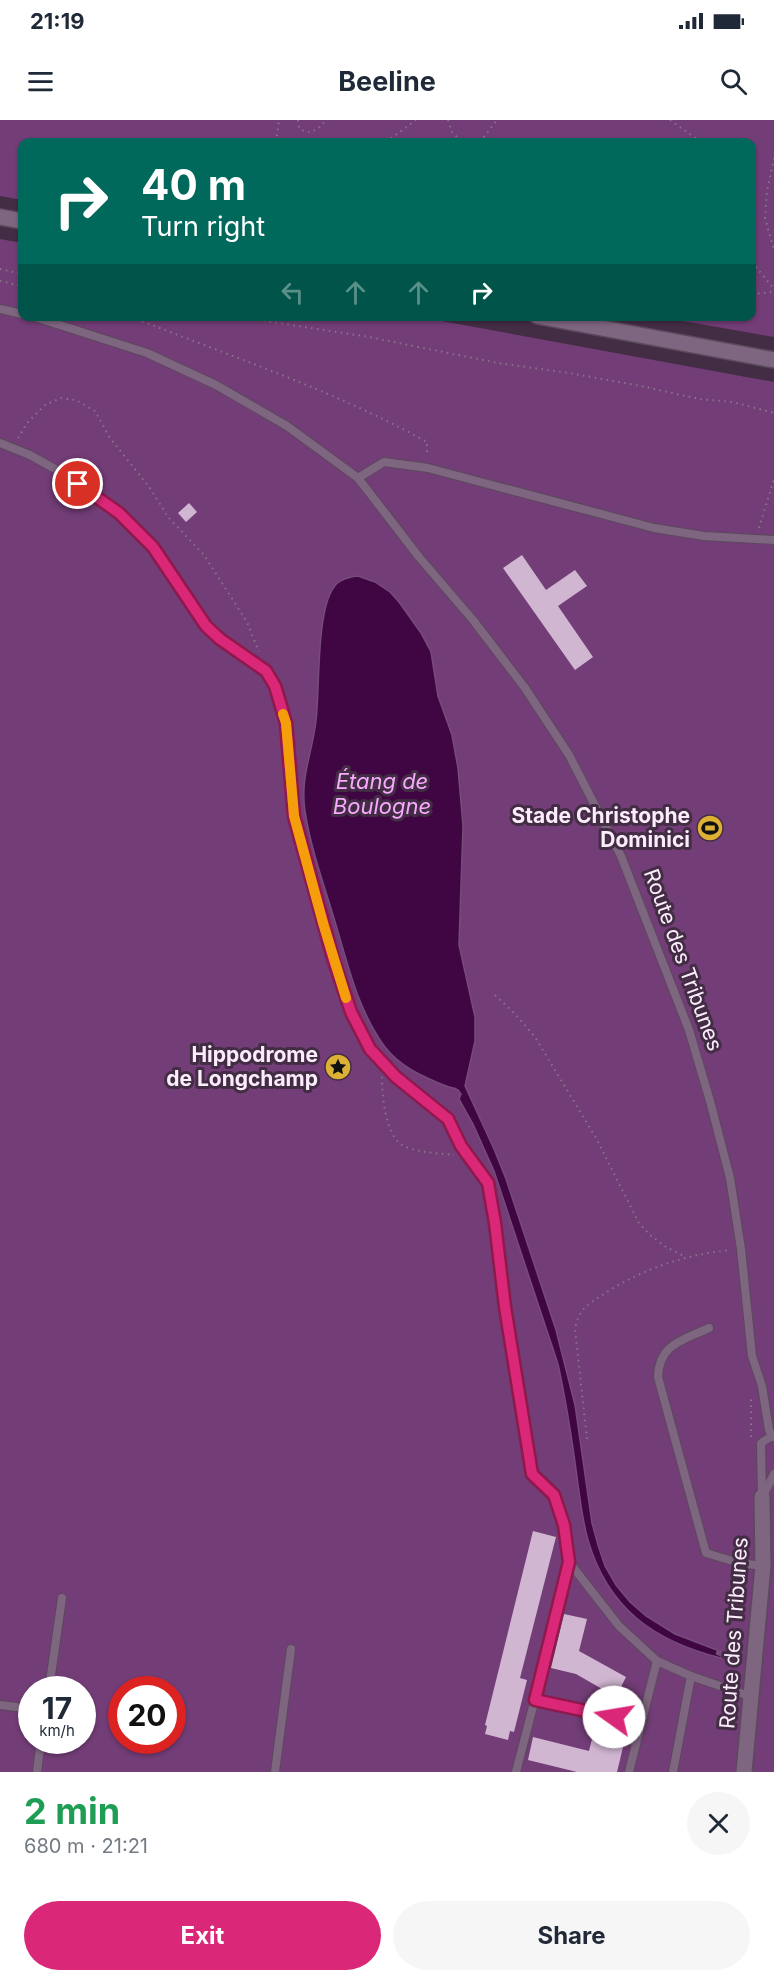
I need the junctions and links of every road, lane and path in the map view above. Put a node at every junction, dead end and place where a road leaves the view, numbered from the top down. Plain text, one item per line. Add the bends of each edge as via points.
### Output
1 (298, 120) edge
2 (326, 120) edge
3 (416, 120) edge
4 (448, 120) edge
5 (496, 120) edge
6 (670, 120) edge
7 (280, 121) edge
8 (277, 138) edge
9 (391, 138) edge
10 (458, 138) edge
11 (483, 138) edge
12 (695, 138) edge
13 (774, 158) edge
14 (0, 217) edge
15 (18, 220) edge
16 (774, 250) edge
17 (756, 267) edge
18 (0, 269) edge
19 (18, 273) edge
20 (0, 281) edge
21 (18, 285) edge
22 (774, 291) edge
23 (756, 293) edge
24 (0, 309) edge
25 (18, 313) edge
26 (48, 321) edge
27 (141, 321) edge
28 (266, 321) edge
29 (564, 321) edge
30 (774, 360) edge
31 (774, 413) edge
32 (0, 443) edge
33 (12, 448) junction
34 (428, 468) junction
35 (358, 478) junction
36 (774, 479) edge
37 (756, 539) junction
38 (774, 540) edge
39 (266, 671) junction
40 (495, 995) dead end
41 (381, 1062) junction
42 (469, 1156) junction
43 (741, 1249) junction
44 (686, 1257) junction
45 (709, 1328) dead end
46 (751, 1389) dead end
47 (773, 1436) edge
48 (587, 1439) dead end
49 (751, 1444) dead end
50 (774, 1473) edge
51 (757, 1498) junction
52 (569, 1562) junction
53 (763, 1566) junction
54 (63, 1598) dead end
55 (291, 1649) dead end
56 (657, 1661) junction
57 (51, 1676) edge
58 (691, 1676) junction
59 (752, 1697) junction
60 (535, 1700) junction
61 (0, 1705) edge
62 (18, 1707) edge
63 (641, 1724) junction
64 (39, 1754) edge
65 (37, 1772) edge
66 (274, 1772) edge
67 (516, 1772) edge
68 (629, 1772) edge
69 (673, 1772) edge
70 (744, 1772) edge

1 - 2 path via 299,128 305,132 319,129
3 - 9 path
4 - 10 path
5 - 11 path
6 - 12 path
7 - 8 path
13 - 16 path via 765,218
14 - 15 street
17 - 22 path
18 - 19 path
20 - 21 path
22 - 23 path
24 - 25 lane
26 - 35 lane, Route des Tribunes via 147,353 216,386 287,426
27 - 34 path via 284,376 404,429 428,442
28 - 31 path via 733,402
29 - 30 street
32 - 33 lane
33 - 39 lane via 64,474 119,513 153,547 206,626
33 - 39 path via 28,422 45,405 61,398 76,400 95,411 168,517 204,555 247,622
34 - 35 lane via 384,462
34 - 37 lane via 654,528
35 - 43 lane, Route des Tribunes via 525,688 568,755 621,856 689,1030 730,1178
36 - 37 path
37 - 38 lane
39 - 41 lane via 275,686 286,723 294,816 338,976 356,1022
40 - 44 path via 535,1037 596,1138 639,1223 658,1241
41 - 42 lane via 448,1119
41 - 42 path via 383,1101 391,1131 401,1145 426,1153
42 - 52 lane via 488,1183 532,1474 554,1495 564,1525
43 - 44 path
43 - 47 lane, Route des Tribunes via 752,1356
44 - 48 path via 654,1267 613,1288 579,1314 575,1329
45 - 53 lane via 667,1350 661,1356 658,1377 706,1553
46 - 49 path
47 - 51 lane, Route des Tribunes via 761,1443
50 - 51 lane, Route des Tribunes
51 - 53 street, Route des Tribunes
52 - 56 lane via 619,1626
52 - 60 lane
53 - 59 street, Route des Tribunes
54 - 57 lane
55 - 66 lane
56 - 58 lane
56 - 63 lane
58 - 59 lane
58 - 69 lane
59 - 70 street, Route des Tribunes
60 - 63 lane
60 - 67 lane
61 - 62 lane
63 - 68 lane
64 - 65 lane

